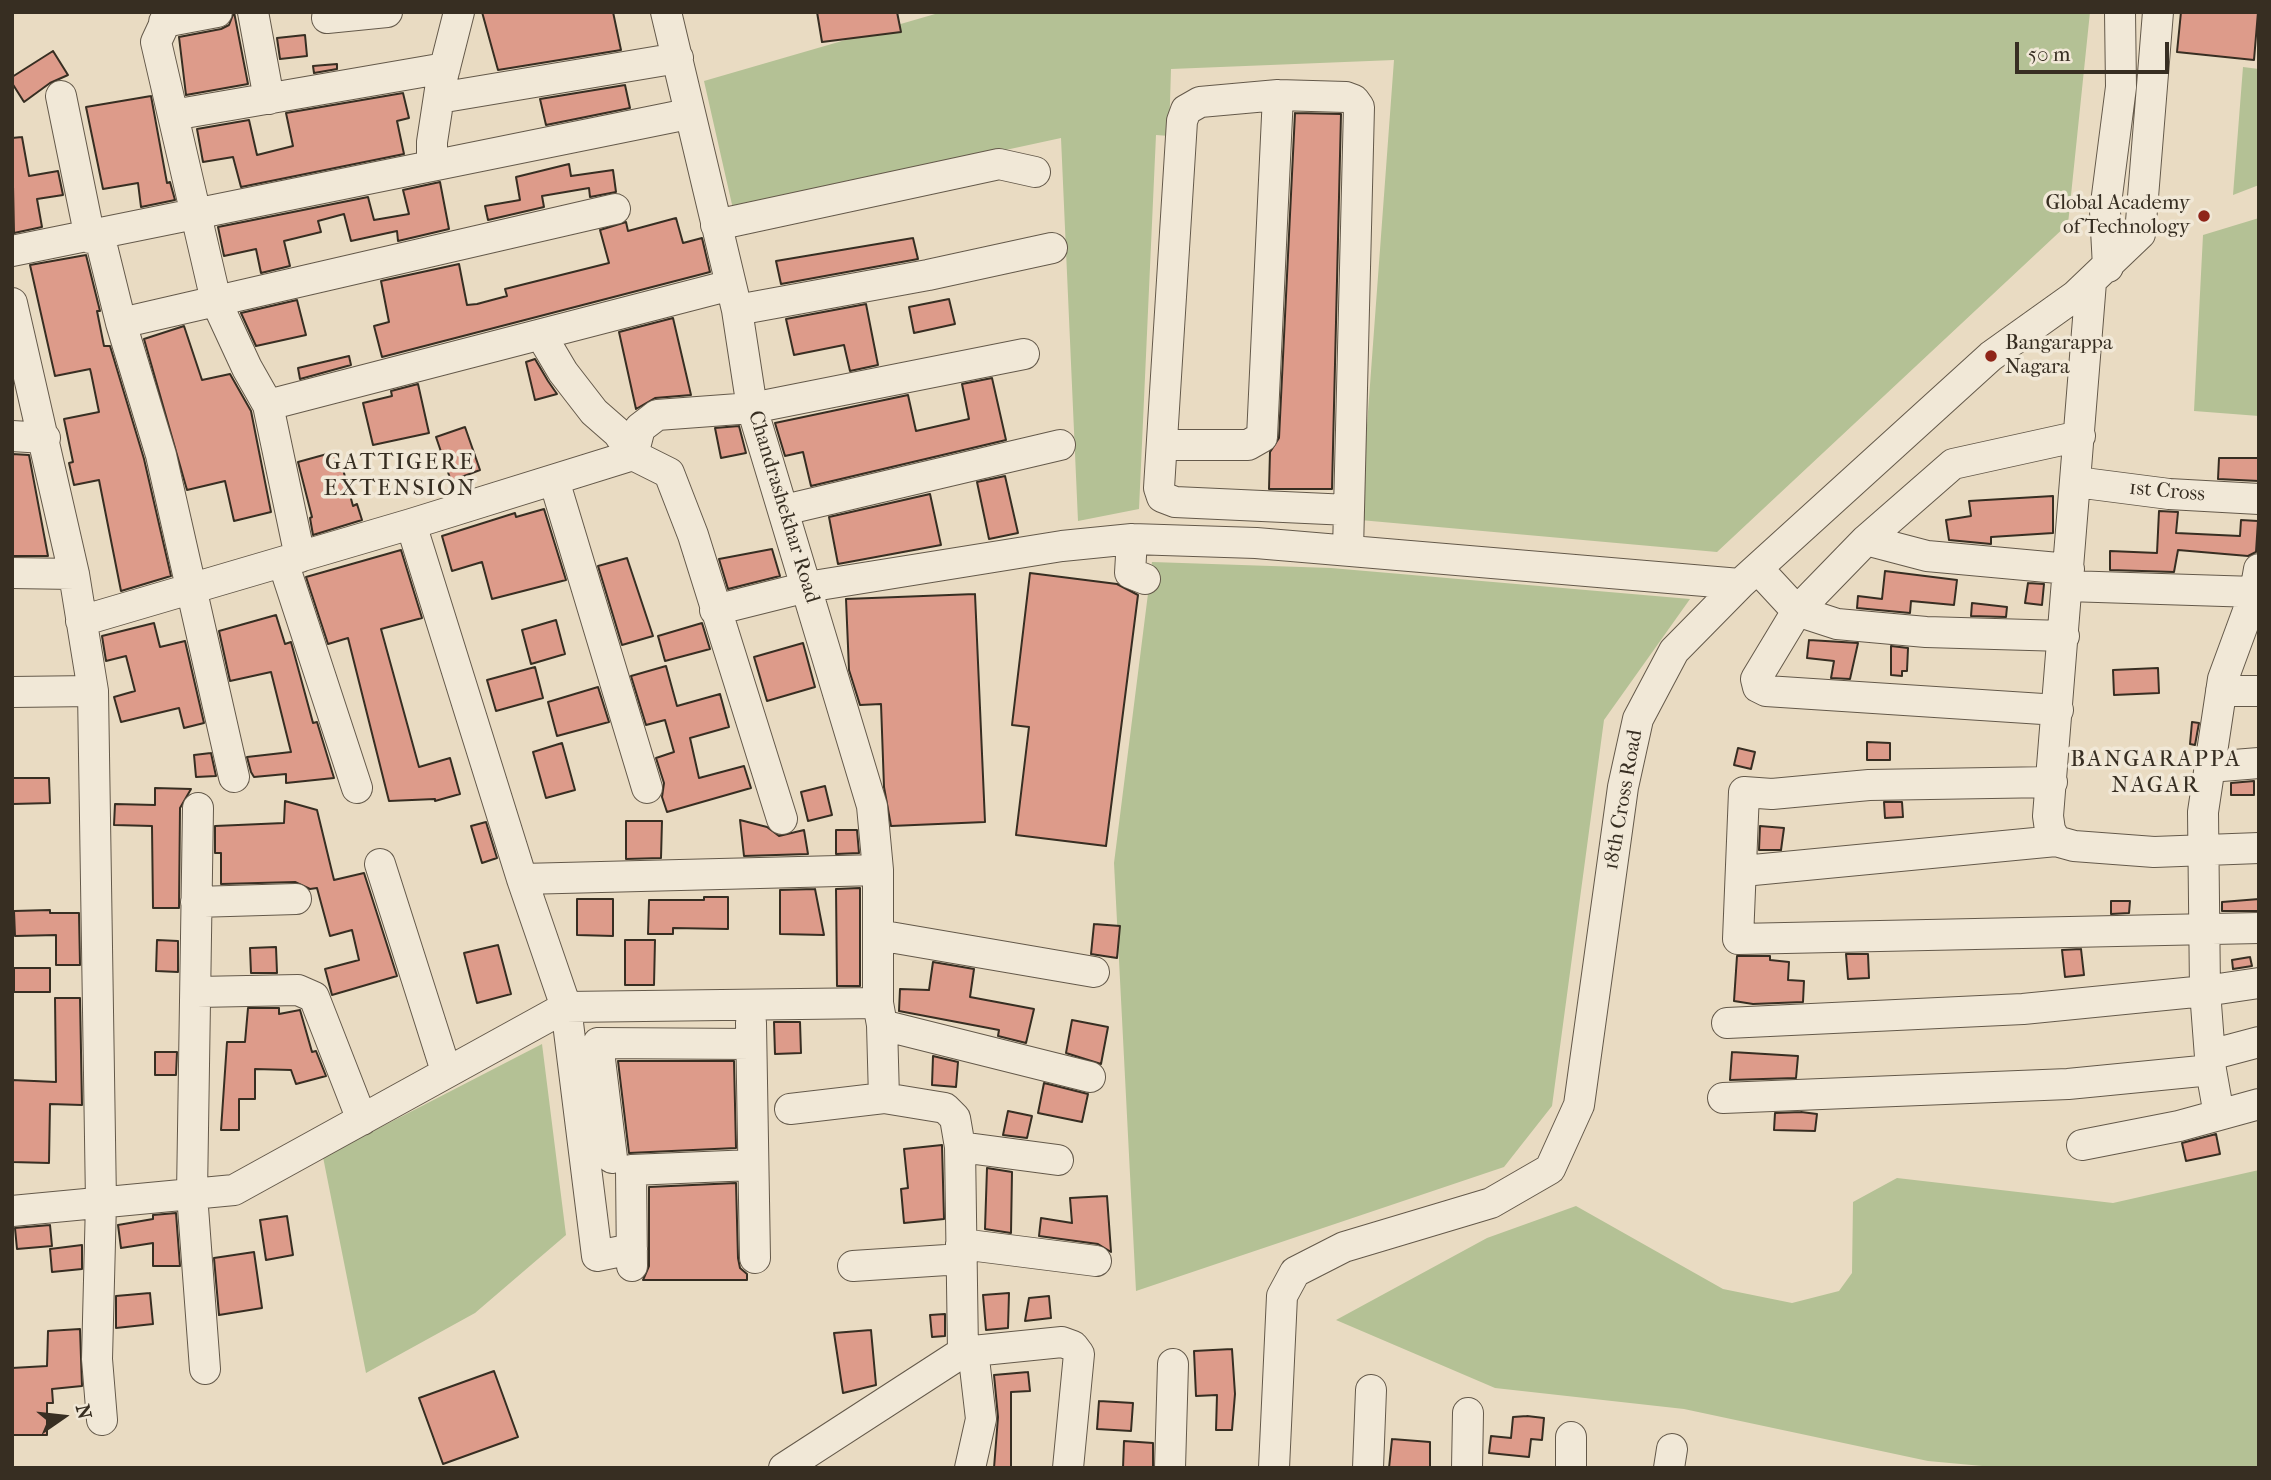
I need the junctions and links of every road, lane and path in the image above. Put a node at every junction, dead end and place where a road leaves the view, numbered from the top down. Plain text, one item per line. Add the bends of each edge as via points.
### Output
1 (217, 12) edge
2 (253, 12) edge
3 (387, 12) edge
4 (459, 12) edge
5 (666, 12) edge
6 (2120, 12) edge
7 (2158, 12) edge
8 (167, 17) edge
9 (327, 18) dead end
10 (678, 58) junction
11 (445, 68) junction
12 (1278, 95) junction
13 (61, 96) dead end
14 (439, 98) junction
15 (269, 99) junction
16 (688, 114) junction
17 (173, 115) junction
18 (432, 166) junction
19 (1035, 172) dead end
20 (615, 209) dead end
21 (196, 214) junction
22 (716, 225) junction
23 (95, 236) junction
24 (1052, 248) dead end
25 (12, 251) edge
26 (2100, 274) junction
27 (734, 297) junction
28 (216, 301) junction
29 (12, 303) edge
30 (121, 323) junction
31 (541, 335) junction
32 (1024, 354) dead end
33 (268, 405) junction
34 (752, 408) junction
35 (12, 436) edge
36 (2080, 436) junction
37 (45, 438) junction
38 (1060, 444) dead end
39 (1162, 445) junction
40 (633, 455) junction
41 (554, 480) junction
42 (2076, 482) junction
43 (2259, 499) edge
44 (784, 510) junction
45 (1341, 510) junction
46 (411, 524) junction
47 (1132, 539) junction
48 (1866, 540) junction
49 (1340, 549) junction
50 (292, 560) junction
51 (12, 573) edge
52 (74, 574) junction
53 (1750, 577) junction
54 (2068, 578) junction
55 (1145, 579) dead end
56 (2257, 580) edge
57 (807, 587) junction
58 (192, 590) junction
59 (716, 610) junction
60 (1797, 611) junction
61 (81, 621) junction
62 (2064, 636) junction
63 (93, 691) junction
64 (2221, 691) junction
65 (2259, 691) edge
66 (12, 692) edge
67 (2058, 710) junction
68 (2259, 763) edge
69 (2209, 767) junction
70 (234, 777) dead end
71 (2052, 782) junction
72 (357, 788) dead end
73 (647, 788) dead end
74 (198, 808) dead end
75 (782, 819) dead end
76 (2056, 841) junction
77 (2259, 848) edge
78 (2203, 850) junction
79 (380, 864) dead end
80 (877, 870) junction
81 (1743, 871) junction
82 (522, 878) junction
83 (296, 899) dead end
84 (196, 902) junction
85 (2203, 928) junction
86 (2259, 928) edge
87 (878, 935) junction
88 (1094, 972) dead end
89 (2259, 983) edge
90 (2205, 991) junction
91 (197, 992) junction
92 (751, 1005) junction
93 (639, 1006) junction
94 (566, 1007) junction
95 (880, 1014) junction
96 (1727, 1023) dead end
97 (641, 1041) junction
98 (2259, 1042) edge
99 (751, 1044) junction
100 (585, 1052) junction
101 (2211, 1063) junction
102 (446, 1071) junction
103 (1090, 1077) dead end
104 (884, 1098) junction
105 (1723, 1098) dead end
106 (2259, 1104) edge
107 (790, 1109) dead end
108 (2219, 1115) junction
109 (362, 1120) junction
110 (594, 1122) junction
111 (2082, 1145) dead end
112 (960, 1147) junction
113 (612, 1158) dead end
114 (1058, 1160) dead end
115 (753, 1165) junction
116 (192, 1194) junction
117 (101, 1202) junction
118 (12, 1211) edge
119 (961, 1251) junction
120 (755, 1258) dead end
121 (1096, 1261) dead end
122 (853, 1266) dead end
123 (968, 1351) junction
124 (1173, 1364) dead end
125 (205, 1369) dead end
126 (1371, 1390) dead end
127 (1468, 1413) dead end
128 (102, 1420) dead end
129 (1571, 1437) dead end
130 (784, 1468) edge
131 (970, 1468) edge
132 (1068, 1468) edge
133 (1170, 1468) edge
134 (1274, 1468) edge
135 (1368, 1468) edge
136 (1467, 1468) edge
137 (1572, 1468) edge

1 - 8 street
2 - 15 street
3 - 9 street
4 - 11 street
5 - 10 street, Chandrashekhar Road
6 - 26 street via 2121,87
7 - 26 street, 18th Cross Road via 2140,234
8 - 17 street via 156,41
10 - 14 street
10 - 16 street, Chandrashekhar Road
11 - 14 street
11 - 15 street
12 - 39 street via 1200,102 1186,110 1182,121
12 - 39 street via 1262,438 1248,445
12 - 45 street via 1346,97 1359,107
13 - 23 street
14 - 18 street
15 - 17 street
16 - 18 street
16 - 22 street, Chandrashekhar Road
17 - 21 street
18 - 21 street
19 - 22 street via 999,164
20 - 28 street
21 - 23 street
21 - 28 street
22 - 27 street, Chandrashekhar Road
23 - 25 street
23 - 30 street
24 - 27 street via 928,275
26 - 36 street
26 - 53 street, 18th Cross Road via 1991,356
27 - 31 street
27 - 34 street, Chandrashekhar Road
28 - 30 street
28 - 33 street
29 - 37 street
30 - 58 street via 161,455
31 - 33 street
31 - 40 street via 563,372
32 - 34 street
33 - 50 street
34 - 40 street via 657,415 640,428
34 - 44 street, Chandrashekhar Road
35 - 37 street
36 - 42 street
36 - 48 street via 1953,464
37 - 52 street
38 - 44 street
39 - 45 street via 1159,488 1167,500
40 - 41 street
40 - 59 street via 668,473
41 - 46 street
41 - 73 street
42 - 43 street, 1st Cross
42 - 54 street
44 - 57 street, Chandrashekhar Road
45 - 49 street
46 - 50 street
46 - 82 street
47 - 49 street
47 - 55 street via 1130,573
47 - 57 street
48 - 54 street via 1927,556
48 - 60 street
49 - 53 street
50 - 58 street
50 - 72 street
51 - 52 street
52 - 61 street
53 - 60 street
53 - 134 street, 18th Cross Road via 1674,651 1638,719 1623,787 1579,1105 1550,1170 1491,1203 1344,1247 1294,1272 1282,1296
54 - 56 street
54 - 62 street
56 - 64 street
57 - 59 street
57 - 80 street, Chandrashekhar Road via 872,806
58 - 61 street
58 - 70 street
59 - 75 street
60 - 62 street via 1869,628
60 - 67 street via 1756,679 1758,687 1766,691
61 - 63 street
62 - 67 street
63 - 66 street
63 - 117 street
64 - 65 street
64 - 69 street
67 - 71 street
68 - 69 street
69 - 78 street
71 - 76 street via 2048,816
71 - 81 street via 1744,792
74 - 84 street
76 - 78 street via 2154,852
76 - 81 street
77 - 78 street
78 - 85 street
79 - 102 street
80 - 82 street
80 - 87 street, Chandrashekhar Road
81 - 85 street via 1738,939
82 - 94 street
83 - 84 street
84 - 91 street
85 - 86 street
85 - 90 street
87 - 88 street
87 - 95 street, Chandrashekhar Road
89 - 90 street
90 - 96 street via 2023,1009
90 - 101 street
91 - 109 street via 298,990 314,997
91 - 116 street
92 - 93 street
92 - 95 street
92 - 99 street
93 - 94 street
93 - 97 street
94 - 100 street
94 - 102 street
95 - 103 street
95 - 104 street, Chandrashekhar Road
97 - 99 street
97 - 100 street via 601,1041
98 - 101 street
99 - 115 street
100 - 110 street
101 - 105 street via 2067,1084
101 - 108 street
102 - 109 street
104 - 107 street
104 - 112 street via 945,1108 954,1118
106 - 108 street
108 - 111 street
109 - 116 street via 234,1190
110 - 113 street
110 - 115 street via 597,1255 632,1257 631,1170
112 - 114 street
112 - 119 street
115 - 120 street
116 - 117 street
116 - 125 street
117 - 118 street
117 - 128 street via 97,1359
119 - 121 street
119 - 122 street
119 - 123 street
123 - 130 street
123 - 131 street via 981,1419
123 - 132 street via 1062,1342 1073,1346 1079,1354
124 - 133 street
126 - 135 street
127 - 136 street
129 - 137 street

